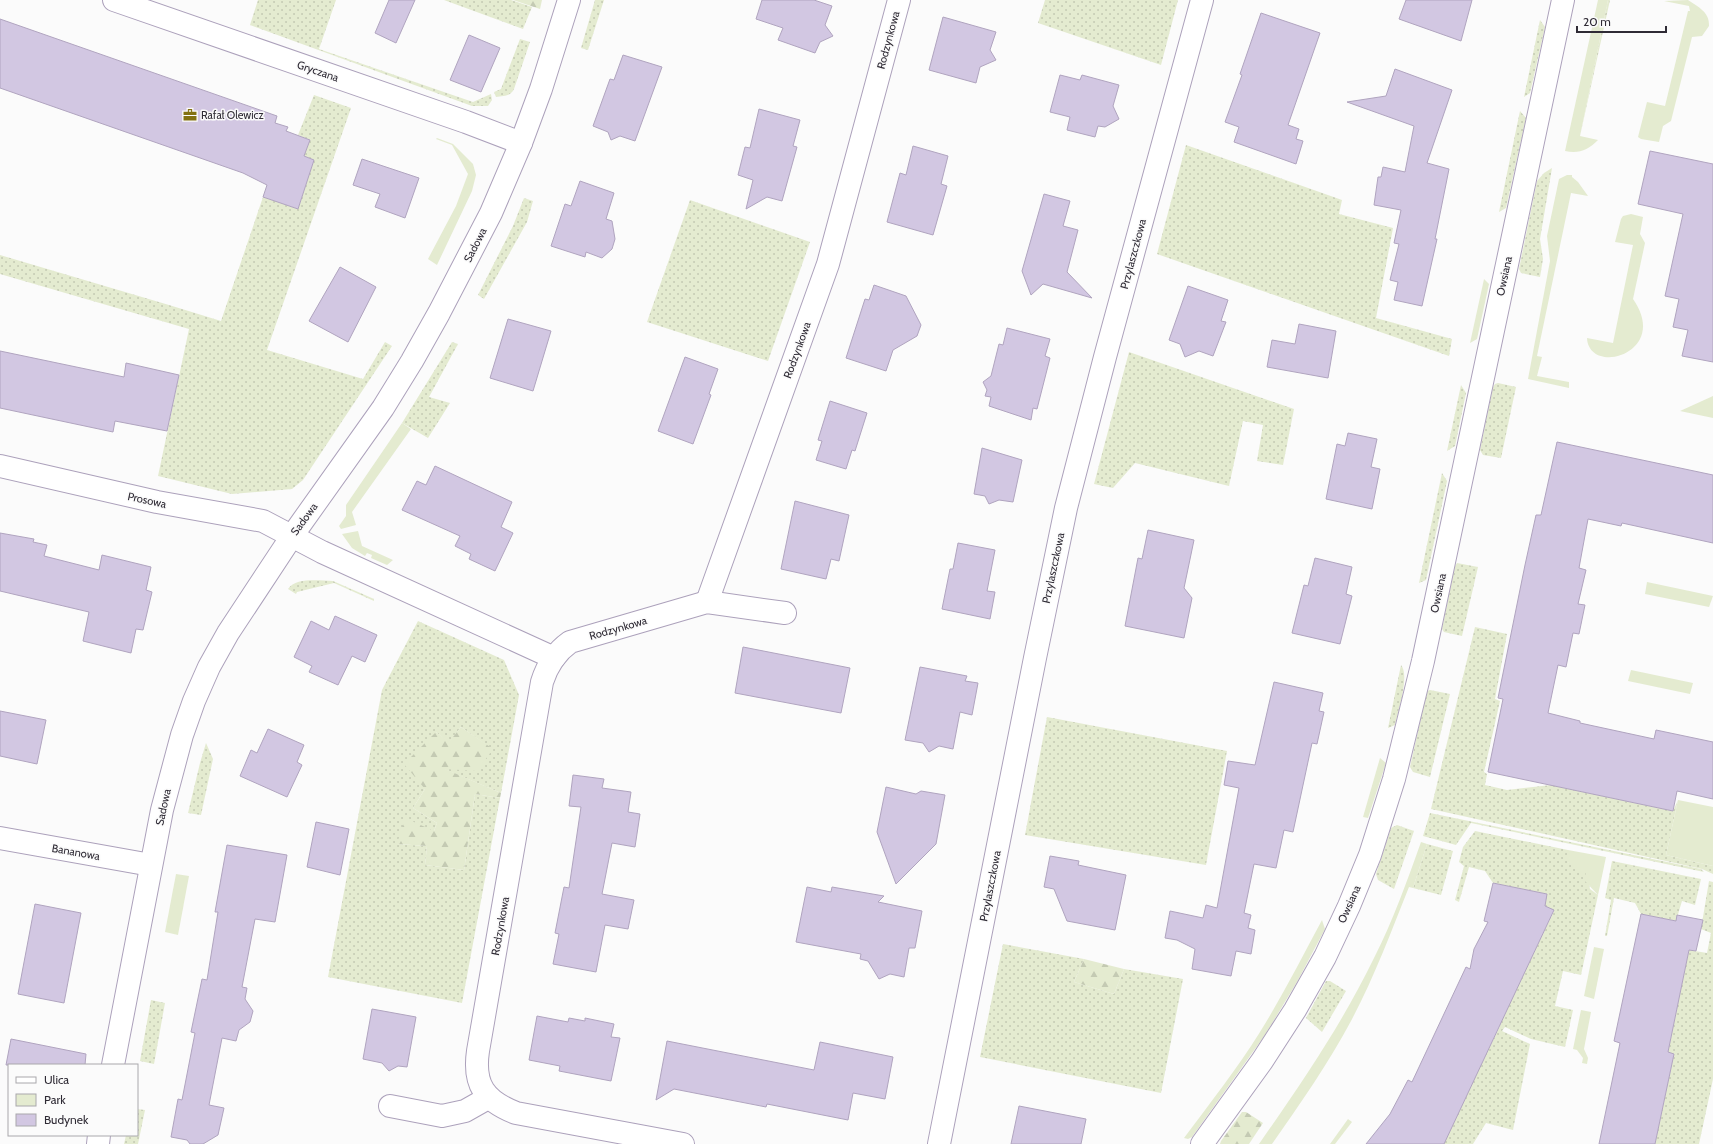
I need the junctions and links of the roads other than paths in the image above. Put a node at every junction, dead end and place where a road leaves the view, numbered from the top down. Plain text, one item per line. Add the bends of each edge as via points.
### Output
1 (114, 0) edge
2 (569, 0) edge
3 (899, 0) edge
4 (1202, 0) edge
5 (1563, 0) edge
6 (521, 143) junction
7 (0, 466) edge
8 (292, 536) junction
9 (707, 602) junction
10 (785, 613) dead end
11 (554, 658) junction
12 (0, 838) edge
13 (151, 865) junction
14 (113, 1064) edge
15 (488, 1098) junction
16 (390, 1106) dead end
17 (683, 1144) edge
18 (939, 1144) edge
19 (1202, 1144) edge

1 - 6 street, Gryczana
2 - 6 street, Sadowa
3 - 9 street, Rodzynkowa via 828,264
4 - 18 street, Przylaszczkowa via 1066,508
5 - 19 street, Owsiana via 1423,661 1394,779 1370,855 1325,957 1262,1061
6 - 8 street, Sadowa via 491,213 412,361 354,451
7 - 8 street, Prosowa via 157,502 263,521
8 - 11 street, Prosowa
8 - 13 street, Sadowa via 228,633 194,701 166,789
9 - 10 street
9 - 11 street, Rodzynkowa via 570,642
11 - 15 street, Rodzynkowa via 542,682 478,1051 479,1080
12 - 13 street, Bananowa
13 - 14 street, Sadowa
15 - 16 street via 465,1111 442,1116
15 - 17 street via 516,1113

